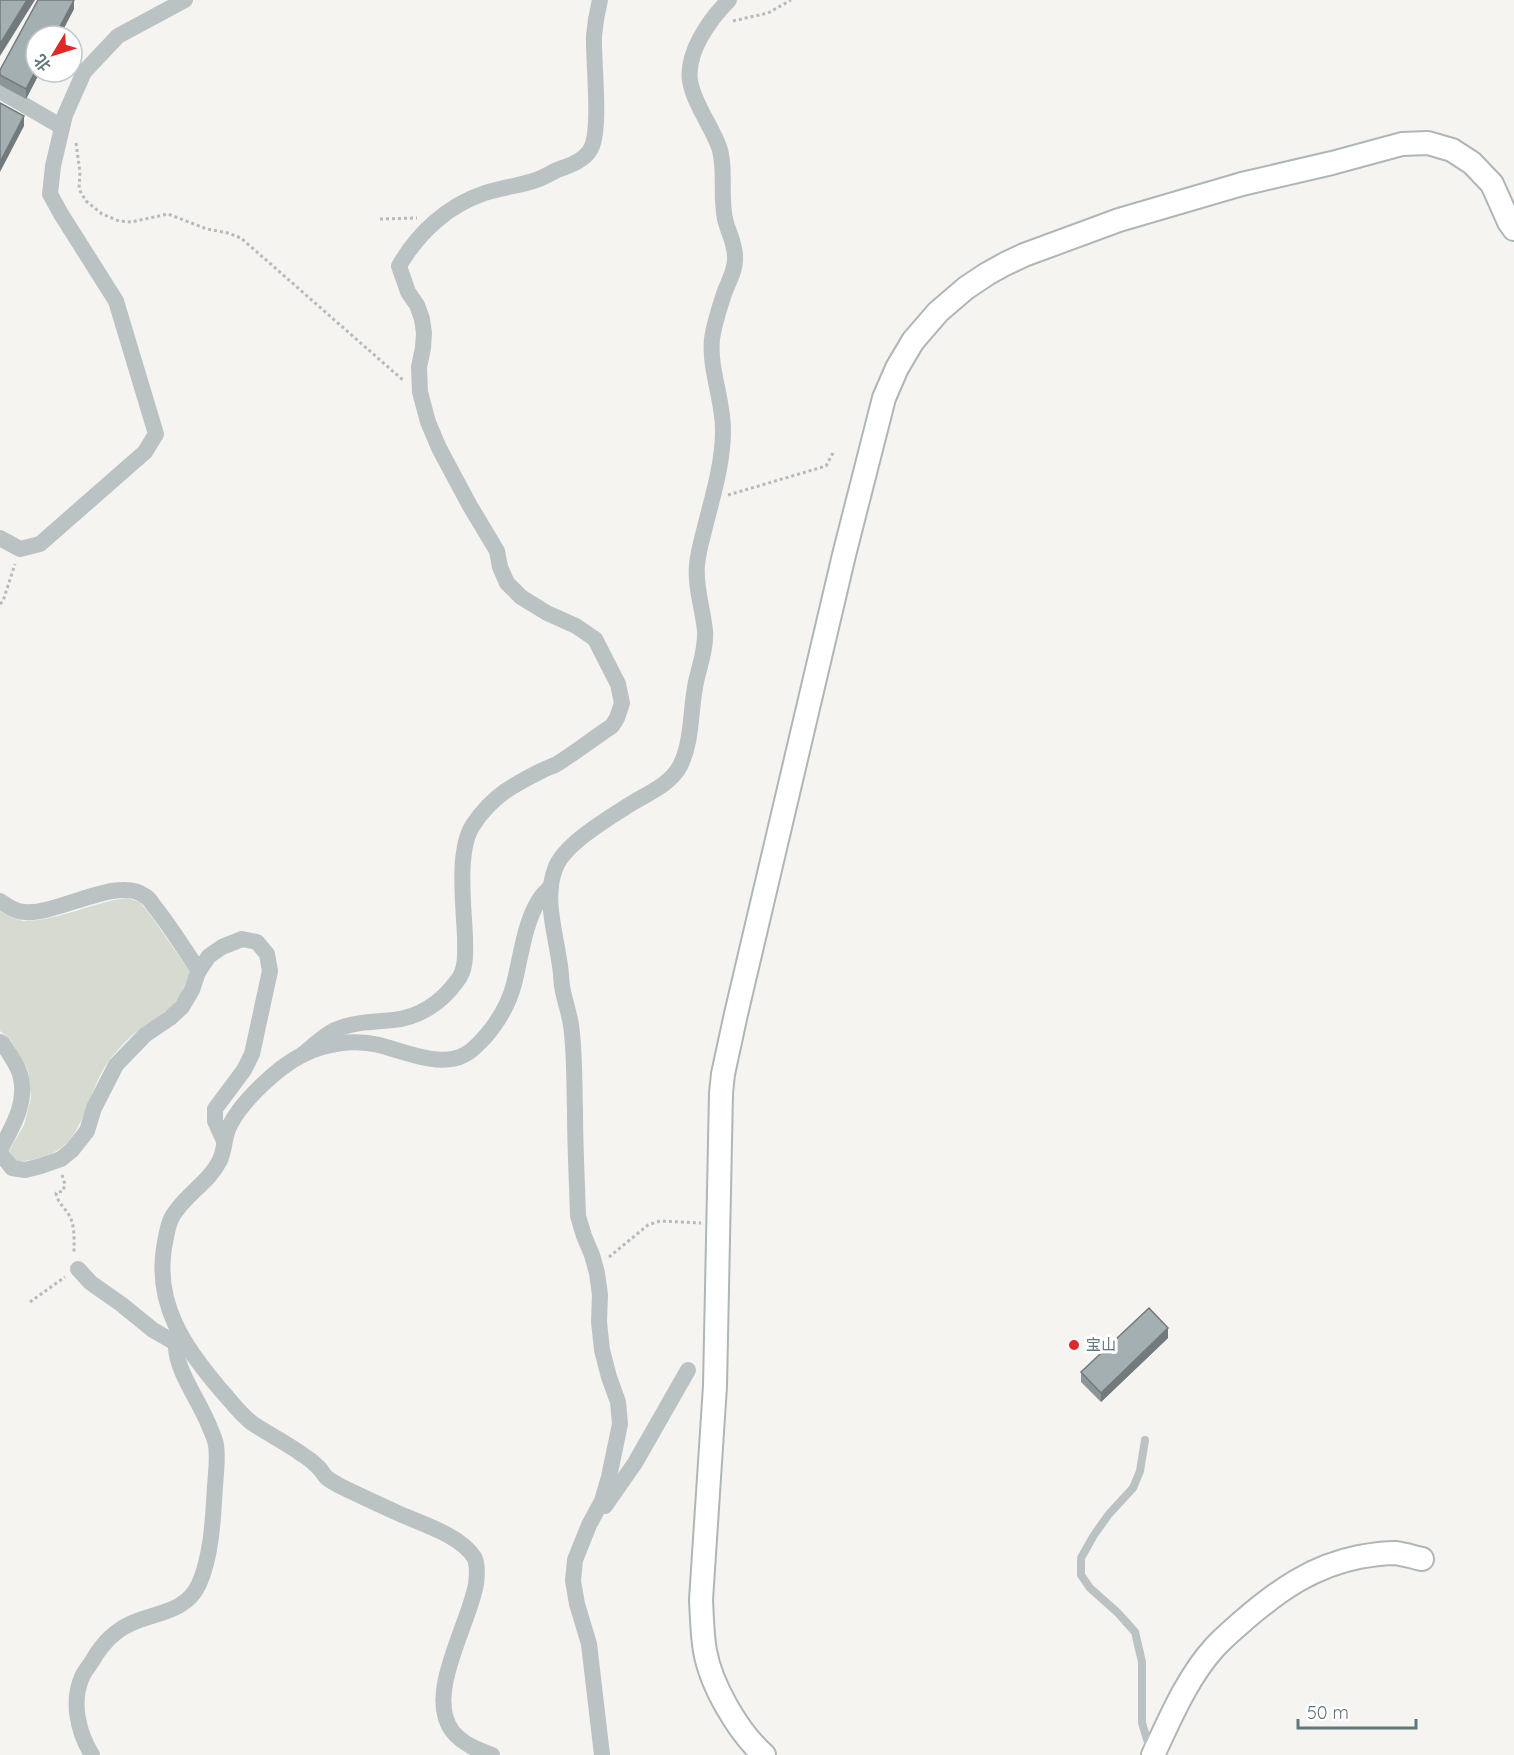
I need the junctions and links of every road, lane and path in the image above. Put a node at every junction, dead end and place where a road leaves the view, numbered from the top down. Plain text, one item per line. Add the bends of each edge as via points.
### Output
1 (185, 0) edge
2 (600, 0) edge
3 (729, 0) edge
4 (791, 0) edge
5 (710, 22) junction
6 (0, 91) edge
7 (62, 127) junction
8 (440, 218) junction
9 (380, 219) dead end
10 (1514, 229) edge
11 (422, 397) junction
12 (834, 451) dead end
13 (712, 500) junction
14 (0, 538) edge
15 (21, 549) junction
16 (0, 604) edge
17 (551, 886) junction
18 (0, 901) edge
19 (199, 971) junction
20 (0, 1042) edge
21 (302, 1055) junction
22 (224, 1141) junction
23 (0, 1152) edge
24 (60, 1159) junction
25 (718, 1224) junction
26 (596, 1267) junction
27 (78, 1269) junction
28 (30, 1302) dead end
29 (176, 1336) junction
30 (688, 1370) dead end
31 (1145, 1440) dead end
32 (585, 1534) junction
33 (1422, 1558) dead end
34 (92, 1755) edge
35 (492, 1755) edge
36 (602, 1755) edge
37 (764, 1755) edge
38 (1152, 1755) edge

1 - 7 street via 118,36 84,72
2 - 8 street via 594,34 596,102 591,150 583,158 538,180 476,197
3 - 5 street
4 - 5 path via 768,13
5 - 13 street via 696,48 690,79 721,151 725,223 735,256 734,271 712,338 723,430
6 - 7 street
7 - 11 path via 75,138 79,189 102,214 119,222 131,222 168,214 241,238
7 - 15 street via 51,194 116,301 156,434 144,452 39,544
8 - 9 path
8 - 11 street via 426,229 399,266 422,320
10 - 25 street via 1492,184 1472,163 1452,150 1428,143 1402,144 1153,209 1024,255 966,288 913,341 884,398 875,432 736,1014 721,1093
11 - 21 street via 439,448 496,551 507,584 546,613 595,639 618,684 622,703 612,726 558,764 509,787 471,827 464,860 465,966 459,980 421,1013 336,1030
12 - 13 path via 826,466
13 - 17 street via 697,564 705,649 688,744 680,765 656,790 574,844 561,857
14 - 15 street
15 - 16 path
17 - 21 street via 539,900 531,920 504,1007 477,1046 463,1056 429,1059 359,1042
17 - 26 street via 553,929 571,1025 578,1216
18 - 19 street via 24,912 54,908 111,891 137,892 145,895 161,915
19 - 22 street via 215,951 242,939 257,942 267,954 270,971 252,1054 215,1109 215,1121
19 - 24 street via 182,1007 145,1035 116,1065 87,1131
20 - 23 street via 20,1072 23,1098
21 - 22 street via 282,1068 241,1107
22 - 29 street via 220,1160 172,1217 166,1235 162,1280
23 - 24 street via 12,1168 25,1170
24 - 27 path via 65,1184 56,1198 72,1220
25 - 26 path via 660,1221 648,1225
25 - 37 street via 715,1386 702,1620 705,1652 717,1686 735,1720
26 - 32 street via 603,1350 620,1424 602,1501
27 - 28 path
27 - 29 street via 153,1330
29 - 34 street via 181,1367 216,1445 208,1554 198,1586 185,1602 111,1636 82,1677 76,1700 78,1725
29 - 35 street via 250,1422 317,1465 326,1477 342,1487 443,1533 475,1559 473,1601 446,1674 443,1708 454,1734
30 - 32 street via 635,1463
31 - 38 lane via 1133,1488 1094,1535 1081,1558 1081,1575 1135,1632 1142,1662 1142,1723
32 - 36 street via 575,1560 573,1581 589,1644
33 - 38 street via 1395,1553 1341,1561 1314,1571 1260,1606 1214,1648 1181,1698

